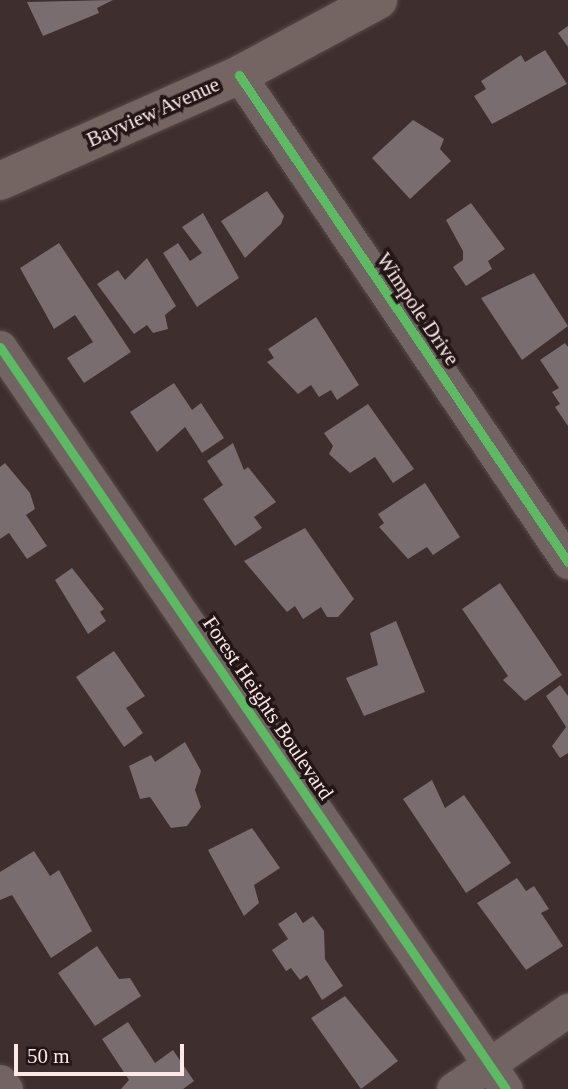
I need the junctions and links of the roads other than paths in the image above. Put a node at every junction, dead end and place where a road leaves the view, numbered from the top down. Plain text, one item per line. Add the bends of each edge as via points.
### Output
1 (378, 0) edge
2 (239, 75) junction
3 (0, 181) edge
4 (0, 347) edge
5 (568, 562) edge
6 (568, 1010) edge
7 (498, 1076) edge
8 (0, 1081) edge
9 (6, 1089) edge
10 (453, 1089) edge

1 - 2 main road, Bayview Avenue
2 - 3 main road, Bayview Avenue
2 - 5 street, Wimpole Drive
4 - 7 street, Forest Heights Boulevard
6 - 7 street
7 - 10 street
8 - 9 street

